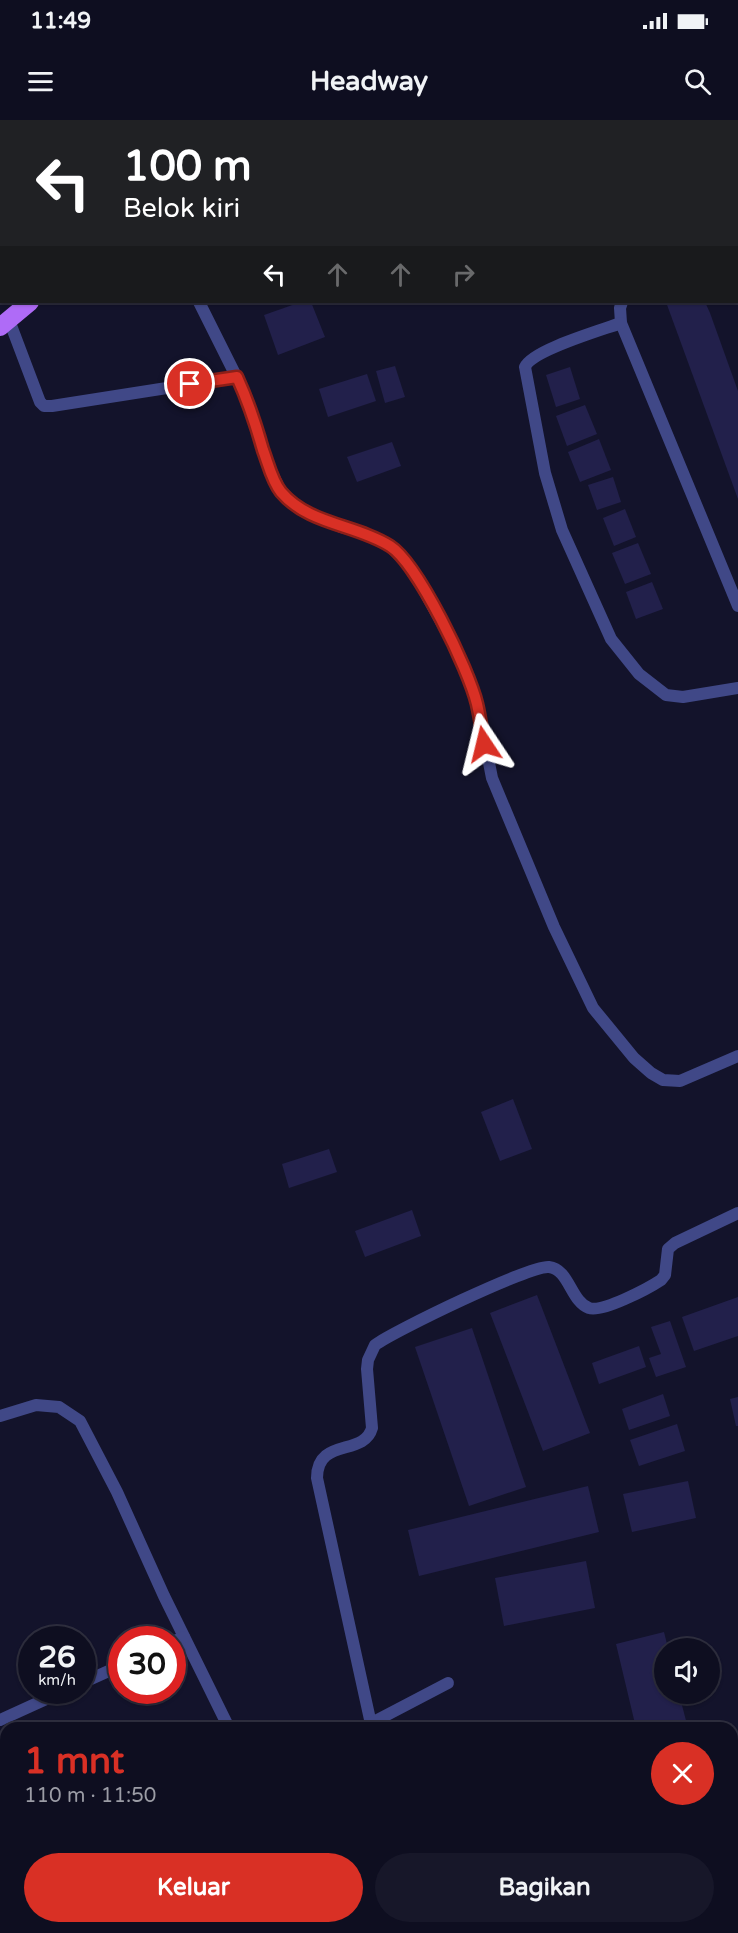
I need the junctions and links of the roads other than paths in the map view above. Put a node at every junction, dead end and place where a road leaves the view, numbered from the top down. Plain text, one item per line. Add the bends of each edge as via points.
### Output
1 (29, 303) edge
2 (200, 303) edge
3 (622, 303) edge
4 (5, 323) edge
5 (621, 323) junction
6 (237, 377) junction
7 (738, 606) edge
8 (738, 688) edge
9 (738, 1056) edge
10 (738, 1213) edge
11 (0, 1416) edge
12 (172, 1626) edge
13 (186, 1654) edge
14 (448, 1683) dead end
15 (35, 1704) edge
16 (0, 1720) edge
17 (226, 1722) edge
18 (366, 1722) edge
19 (375, 1722) edge

1 - 4 main road
2 - 6 street
3 - 5 street
4 - 6 street via 44,406
5 - 7 street
5 - 8 street via 560,345 531,358 525,366 545,473 562,530 610,639 639,674 666,695 683,697
6 - 9 street via 279,490 298,508 390,546 421,585 456,649 477,702 496,789 593,1008 634,1058 663,1080 680,1081
10 - 18 street via 675,1243 668,1249 661,1281 608,1305 589,1308 555,1269 547,1267 519,1274 375,1345 367,1369 370,1434 361,1442 324,1456 317,1469
11 - 12 street via 36,1405 59,1407 80,1421 117,1492
13 - 17 street
14 - 19 street
15 - 16 street

